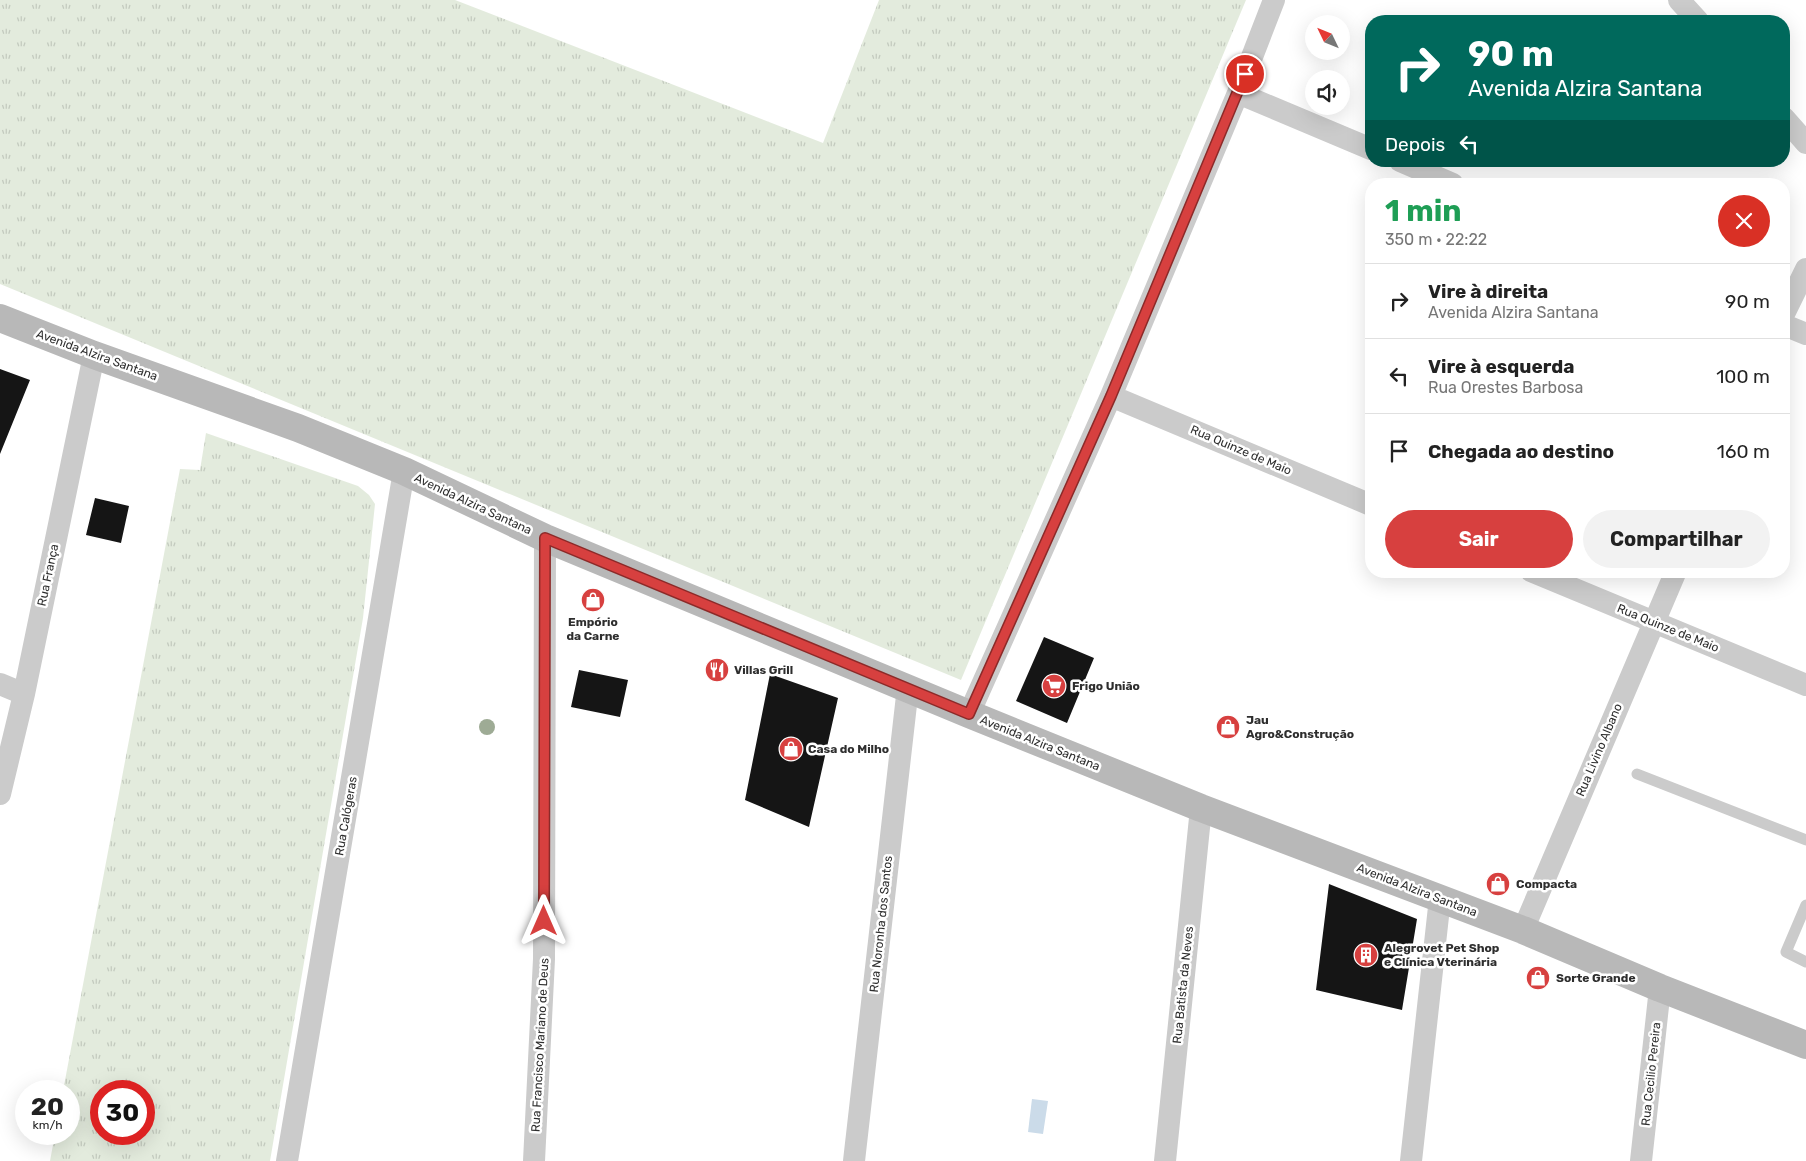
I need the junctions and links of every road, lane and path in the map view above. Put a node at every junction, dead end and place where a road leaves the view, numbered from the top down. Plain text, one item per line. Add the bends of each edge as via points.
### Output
1 (1274, 0) edge
2 (1679, 0) edge
3 (1693, 15) edge
4 (1238, 93) junction
5 (1790, 125) edge
6 (1806, 143) edge
7 (1365, 146) edge
8 (1414, 167) edge
9 (1438, 178) edge
10 (1806, 269) edge
11 (1790, 302) edge
12 (0, 318) edge
13 (1790, 327) edge
14 (1806, 334) edge
15 (94, 355) junction
16 (1111, 396) junction
17 (404, 471) junction
18 (1365, 502) edge
19 (545, 538) junction
20 (1548, 578) edge
21 (1673, 578) edge
22 (1654, 623) junction
23 (0, 684) edge
24 (1806, 685) edge
25 (908, 687) junction
26 (24, 694) junction
27 (969, 714) junction
28 (1638, 774) dead end
29 (0, 794) edge
30 (1201, 808) junction
31 (1806, 840) edge
32 (1440, 898) junction
33 (1806, 905) edge
34 (1523, 930) junction
35 (1806, 962) edge
36 (1660, 988) junction
37 (1805, 1043) edge
38 (287, 1161) edge
39 (534, 1161) edge
40 (854, 1161) edge
41 (1165, 1161) edge
42 (1411, 1161) edge
43 (1642, 1161) edge

1 - 4 street
2 - 3 street
4 - 7 street
4 - 16 street
5 - 6 street
8 - 9 street
10 - 11 street
12 - 15 main road, Avenida Alzira Santana
13 - 14 street
15 - 17 main road, Avenida Alzira Santana via 298,428
15 - 26 street, Rua França
16 - 18 street, Rua Quinze de Maio
16 - 27 street
17 - 19 main road, Avenida Alzira Santana
17 - 38 street, Rua Calógeras
19 - 25 main road, Avenida Alzira Santana
19 - 39 street, Rua Francisco Mariano de Deus via 544,959
20 - 22 street, Rua Quinze de Maio
21 - 22 street, Rua Livino Albano
22 - 24 street, Rua Quinze de Maio
22 - 34 street, Rua Livino Albano
23 - 26 street
25 - 27 main road, Avenida Alzira Santana
25 - 40 street, Rua Noronha dos Santos
26 - 29 street, Rua França
27 - 30 main road, Avenida Alzira Santana
28 - 31 lane
30 - 32 main road, Avenida Alzira Santana
30 - 41 street, Rua Batista da Neves
32 - 34 main road, Avenida Alzira Santana
32 - 42 street
33 - 35 lane via 1786,952
34 - 36 main road, Avenida Alzira Santana
36 - 37 main road, Avenida Alzira Santana
36 - 43 street, Rua Cecilio Pereira

